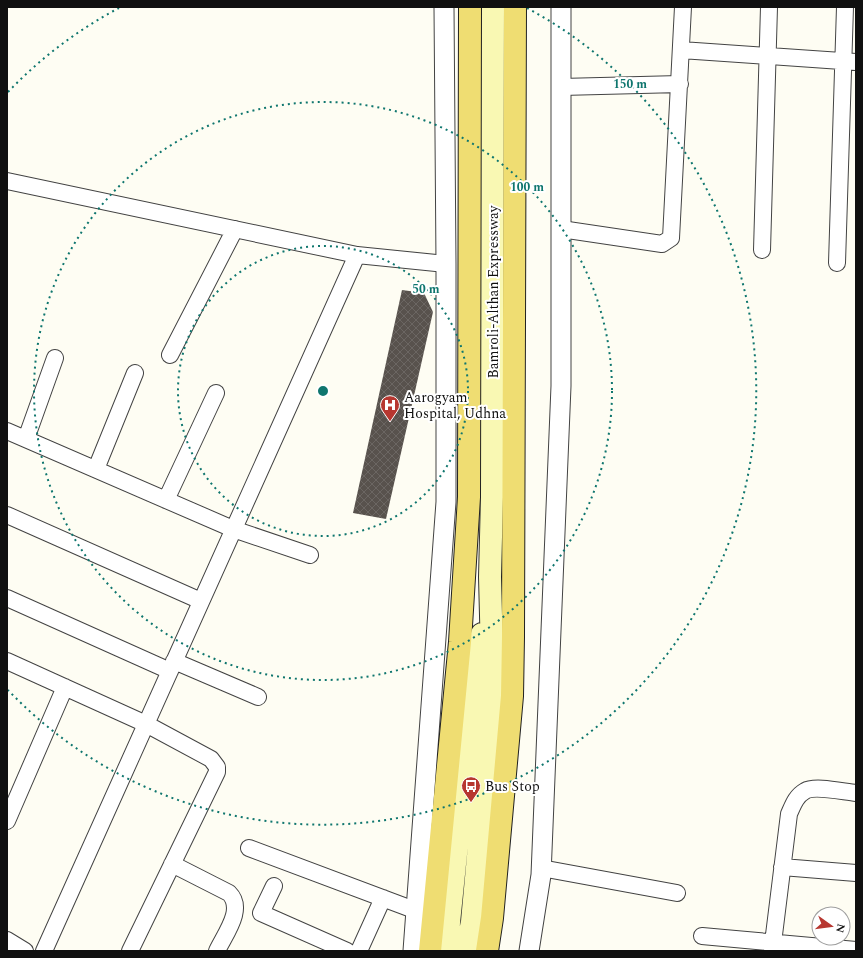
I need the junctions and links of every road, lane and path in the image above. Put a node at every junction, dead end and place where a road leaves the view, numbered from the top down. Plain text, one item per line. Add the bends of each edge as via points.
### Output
1 (444, 7) edge
2 (470, 7) edge
3 (493, 7) edge
4 (515, 7) edge
5 (561, 7) edge
6 (683, 7) edge
7 (769, 7) edge
8 (845, 7) edge
9 (681, 50) junction
10 (767, 57) junction
11 (849, 62) edge
12 (680, 84) junction
13 (561, 87) junction
14 (7, 181) edge
15 (236, 229) junction
16 (561, 229) junction
17 (762, 250) dead end
18 (357, 255) junction
19 (837, 263) dead end
20 (446, 264) junction
21 (170, 355) dead end
22 (55, 358) dead end
23 (135, 373) dead end
24 (216, 393) dead end
25 (7, 431) edge
26 (26, 439) junction
27 (96, 470) junction
28 (166, 500) junction
29 (7, 515) edge
30 (233, 529) junction
31 (310, 555) dead end
32 (490, 577) junction
33 (7, 598) edge
34 (201, 601) junction
35 (7, 660) edge
36 (172, 666) junction
37 (66, 687) junction
38 (258, 698) dead end
39 (146, 724) junction
40 (856, 793) edge
41 (7, 821) edge
42 (249, 848) dead end
43 (172, 864) junction
44 (782, 867) junction
45 (541, 868) junction
46 (856, 873) edge
47 (274, 886) dead end
48 (677, 893) dead end
49 (383, 898) junction
50 (418, 911) junction
51 (702, 936) dead end
52 (7, 940) edge
53 (772, 947) edge
54 (856, 950) edge
55 (25, 951) edge
56 (44, 951) edge
57 (130, 951) edge
58 (217, 951) edge
59 (347, 951) edge
60 (359, 951) edge
61 (413, 951) edge
62 (430, 951) edge
63 (448, 951) edge
64 (466, 951) edge
65 (487, 951) edge
66 (529, 951) edge

1 - 20 street
2 - 62 main road via 469,497 460,642
3 - 32 main road, Bamroli-Althan Expressway
4 - 65 main road via 512,696
5 - 13 street
6 - 9 street
7 - 10 street
8 - 11 street
9 - 10 street
9 - 12 street
10 - 11 street
10 - 17 street
11 - 19 street
12 - 13 street
12 - 16 street via 671,238 662,244
13 - 16 street
14 - 15 street
15 - 18 street
15 - 21 street
16 - 45 street via 561,386
18 - 20 street
18 - 30 street
20 - 50 street via 446,502
22 - 26 street
23 - 27 street
24 - 28 street
25 - 26 street
26 - 27 street
27 - 28 street
28 - 30 street
29 - 34 street
30 - 31 street
30 - 34 street
32 - 63 main road via 473,690
32 - 64 main road via 493,693 472,922
33 - 36 street
34 - 36 street
35 - 37 street
36 - 38 street
36 - 39 street
37 - 39 street
37 - 41 street
39 - 43 street via 211,759 217,767 217,772
39 - 56 street
40 - 44 street via 806,790 795,800 789,814
42 - 49 street
43 - 57 street
43 - 58 street via 235,898 235,914
44 - 46 street
44 - 53 street
45 - 48 street
45 - 66 street via 539,897
47 - 59 street via 261,913
49 - 50 street
49 - 60 street
50 - 61 street
51 - 53 street
52 - 55 street
53 - 54 street

